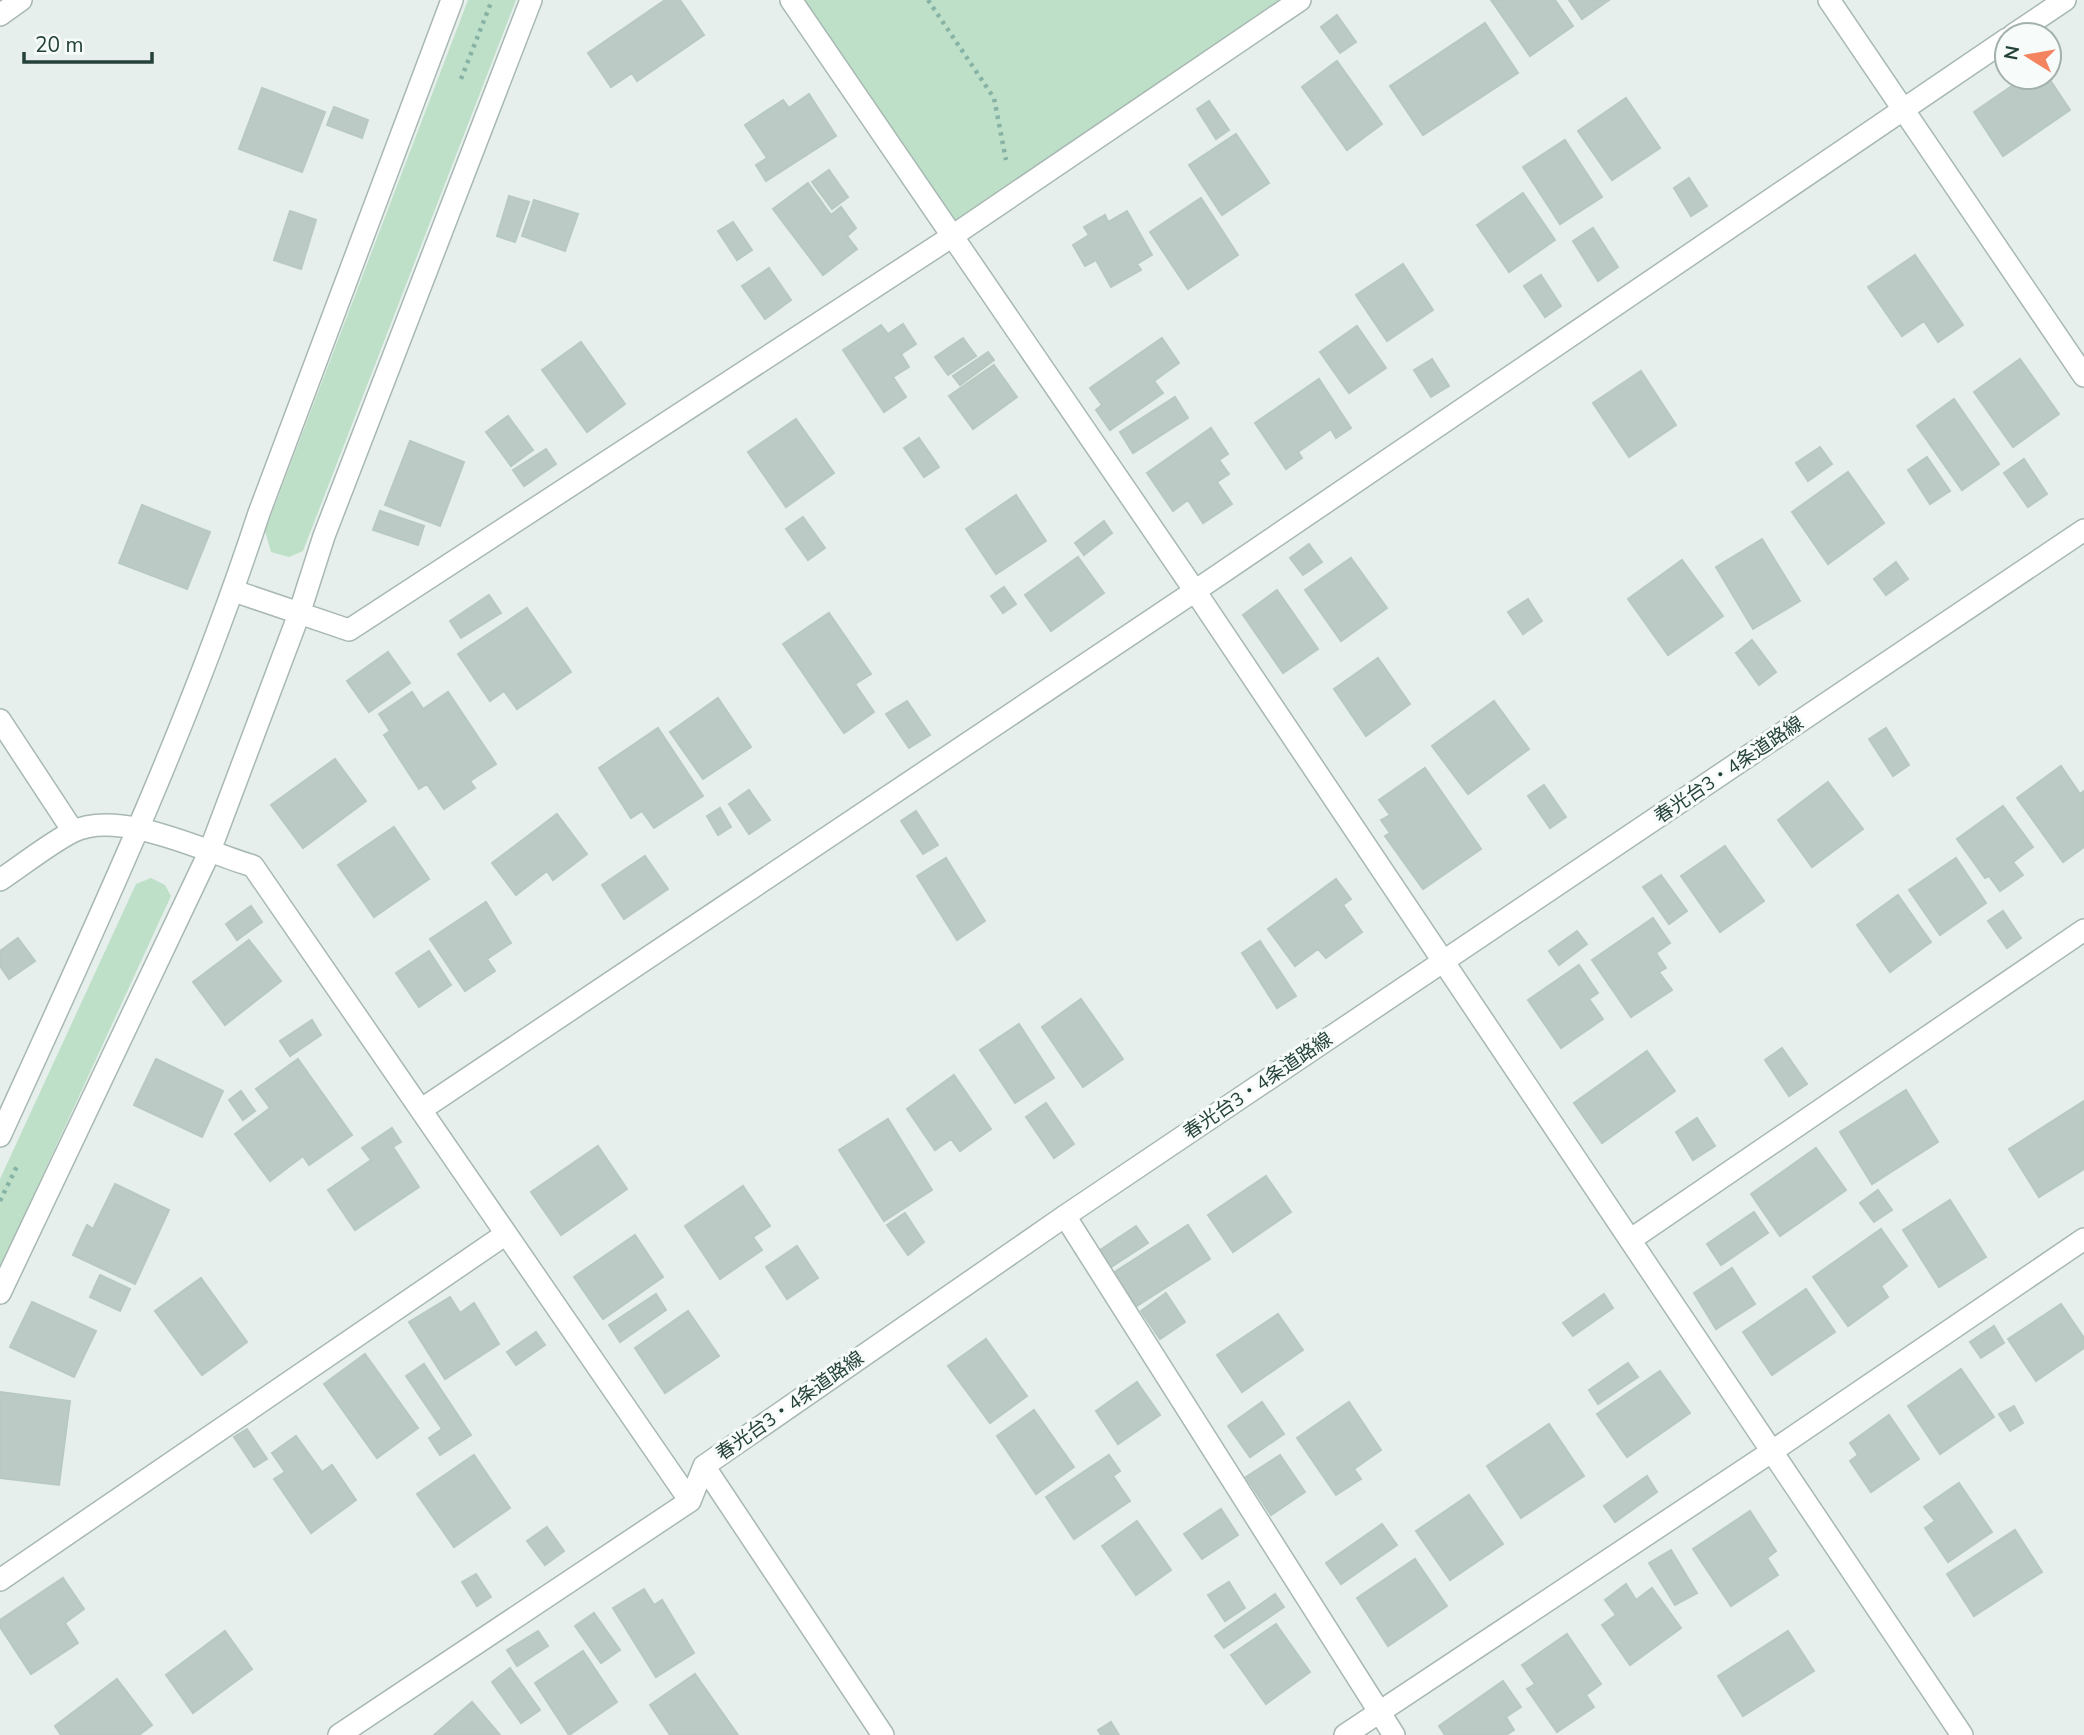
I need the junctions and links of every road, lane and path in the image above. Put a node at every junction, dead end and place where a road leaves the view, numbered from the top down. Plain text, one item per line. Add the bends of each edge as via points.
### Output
1 (21, 0) edge
2 (452, 0) edge
3 (531, 0) edge
4 (791, 0) edge
5 (928, 0) edge
6 (1300, 0) edge
7 (1829, 0) edge
8 (2065, 0) edge
9 (0, 15) edge
10 (2034, 21) edge
11 (1993, 49) edge
12 (1903, 110) junction
13 (1013, 193) junction
14 (951, 237) junction
15 (2084, 376) edge
16 (2084, 530) edge
17 (234, 591) junction
18 (1195, 591) junction
19 (299, 614) junction
20 (0, 720) edge
21 (138, 827) junction
22 (74, 831) junction
23 (209, 853) junction
24 (0, 880) edge
25 (2084, 930) edge
26 (1444, 962) junction
27 (422, 1109) junction
28 (0, 1136) edge
29 (1065, 1216) junction
30 (506, 1234) junction
31 (2084, 1239) edge
32 (1630, 1240) junction
33 (0, 1293) edge
34 (1770, 1452) junction
35 (704, 1465) junction
36 (690, 1501) junction
37 (0, 1580) edge
38 (1379, 1712) junction
39 (339, 1735) edge
40 (883, 1735) edge
41 (1345, 1735) edge
42 (1394, 1735) edge
43 (1962, 1735) edge

1 - 9 street
2 - 17 street
3 - 19 street via 324,536
4 - 14 street
5 - 13 path via 994,98
6 - 13 street
7 - 12 street
8 - 10 street
11 - 12 street
12 - 15 street
12 - 18 street
13 - 14 street
14 - 18 street
14 - 19 street via 349,630
16 - 26 street, 春光台3・4条道路線
17 - 19 street
17 - 21 street
18 - 26 street
18 - 27 street
19 - 23 street
20 - 22 street
21 - 22 street via 105,824
21 - 23 street
21 - 28 street
22 - 24 street
23 - 27 street via 253,866
23 - 33 street
25 - 32 street
26 - 29 street, 春光台3・4条道路線
26 - 32 street
27 - 30 street
29 - 35 street, 春光台3・4条道路線
29 - 38 street
30 - 36 street
30 - 37 street
31 - 34 street
32 - 34 street
34 - 38 street
34 - 43 street
35 - 36 street
35 - 40 street, 春光台3・4条道路線
36 - 39 street
38 - 41 street
38 - 42 street

